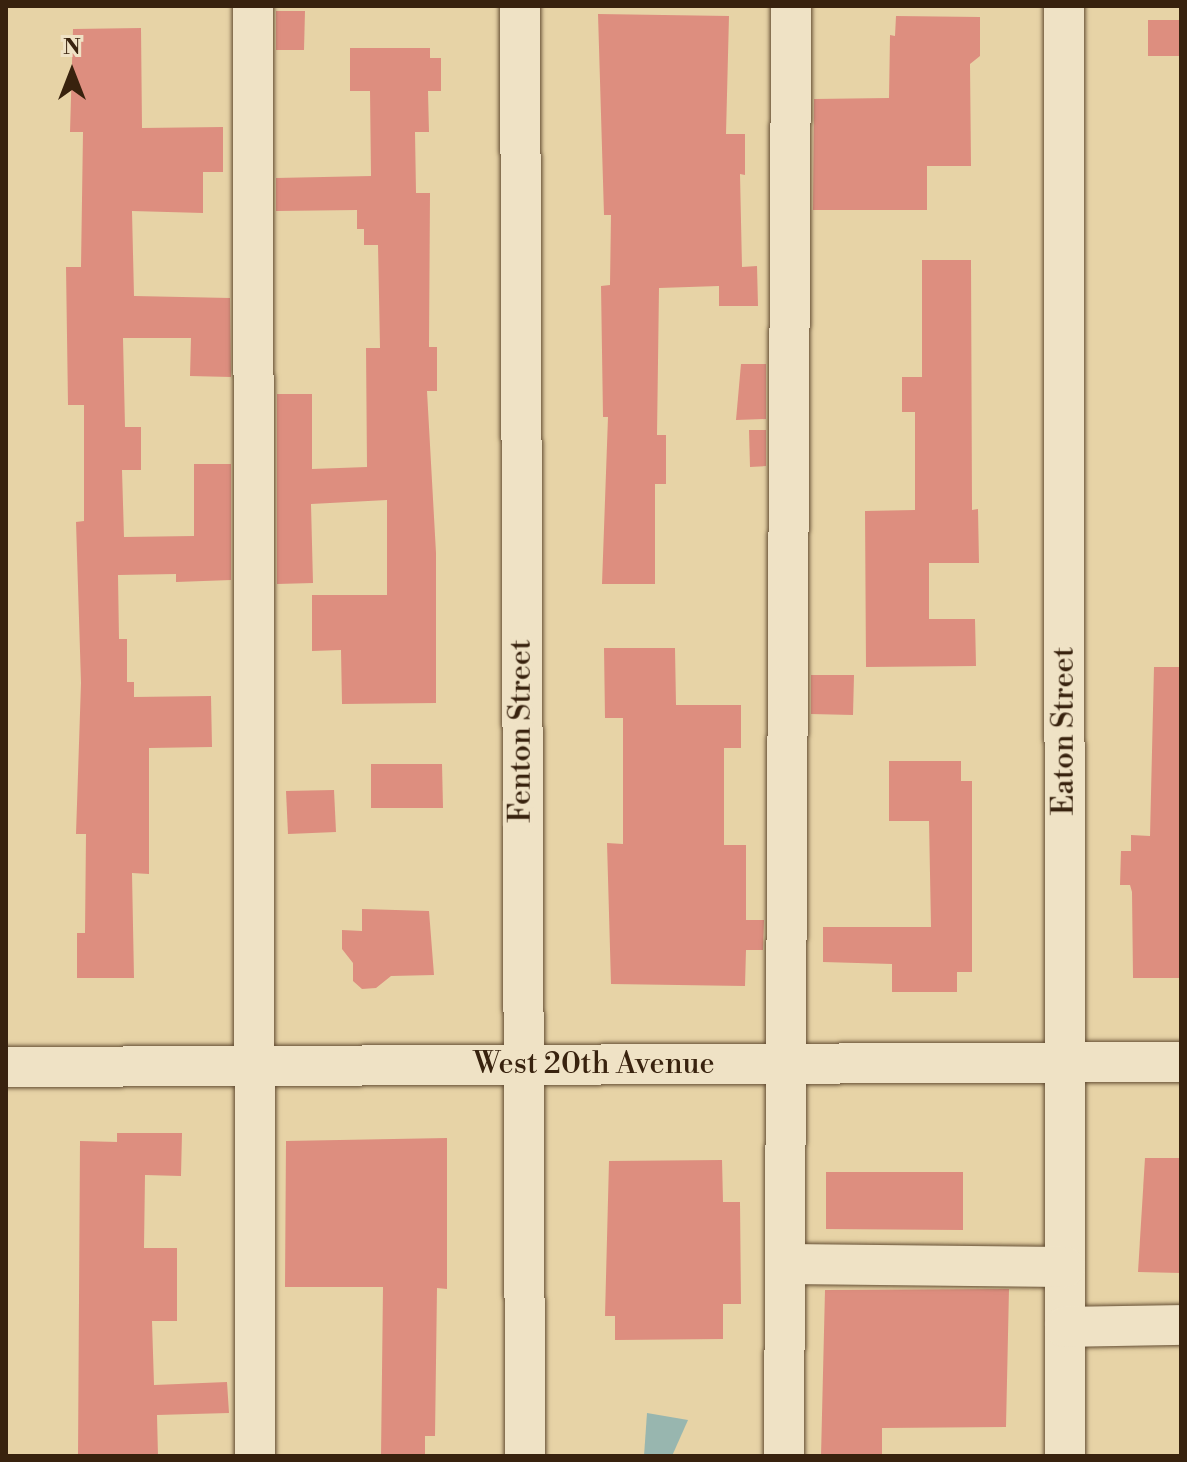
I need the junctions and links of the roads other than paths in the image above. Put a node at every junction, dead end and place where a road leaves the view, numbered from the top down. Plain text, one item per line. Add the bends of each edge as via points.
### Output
1 (253, 6) edge
2 (520, 6) edge
3 (791, 6) edge
4 (1064, 6) edge
5 (1064, 1060) junction
6 (1181, 1062) edge
7 (789, 1063) junction
8 (258, 1065) junction
9 (522, 1065) junction
10 (6, 1067) edge
11 (786, 1264) junction
12 (1065, 1267) junction
13 (1181, 1325) edge
14 (1065, 1327) junction
15 (255, 1456) edge
16 (525, 1456) edge
17 (784, 1456) edge
18 (1065, 1456) edge

1 - 8 street
2 - 9 street, Fenton Street
3 - 7 street
4 - 5 street, Eaton Street
5 - 6 street, West 20th Avenue
5 - 7 street, West 20th Avenue
5 - 12 street, Eaton Street
7 - 9 street, West 20th Avenue
7 - 11 street
8 - 9 street, West 20th Avenue
8 - 10 street, West 20th Avenue
8 - 15 street
9 - 16 street, Fenton Street
11 - 12 street
11 - 17 street
12 - 14 street, Eaton Street
13 - 14 street
14 - 18 street, Eaton Street

